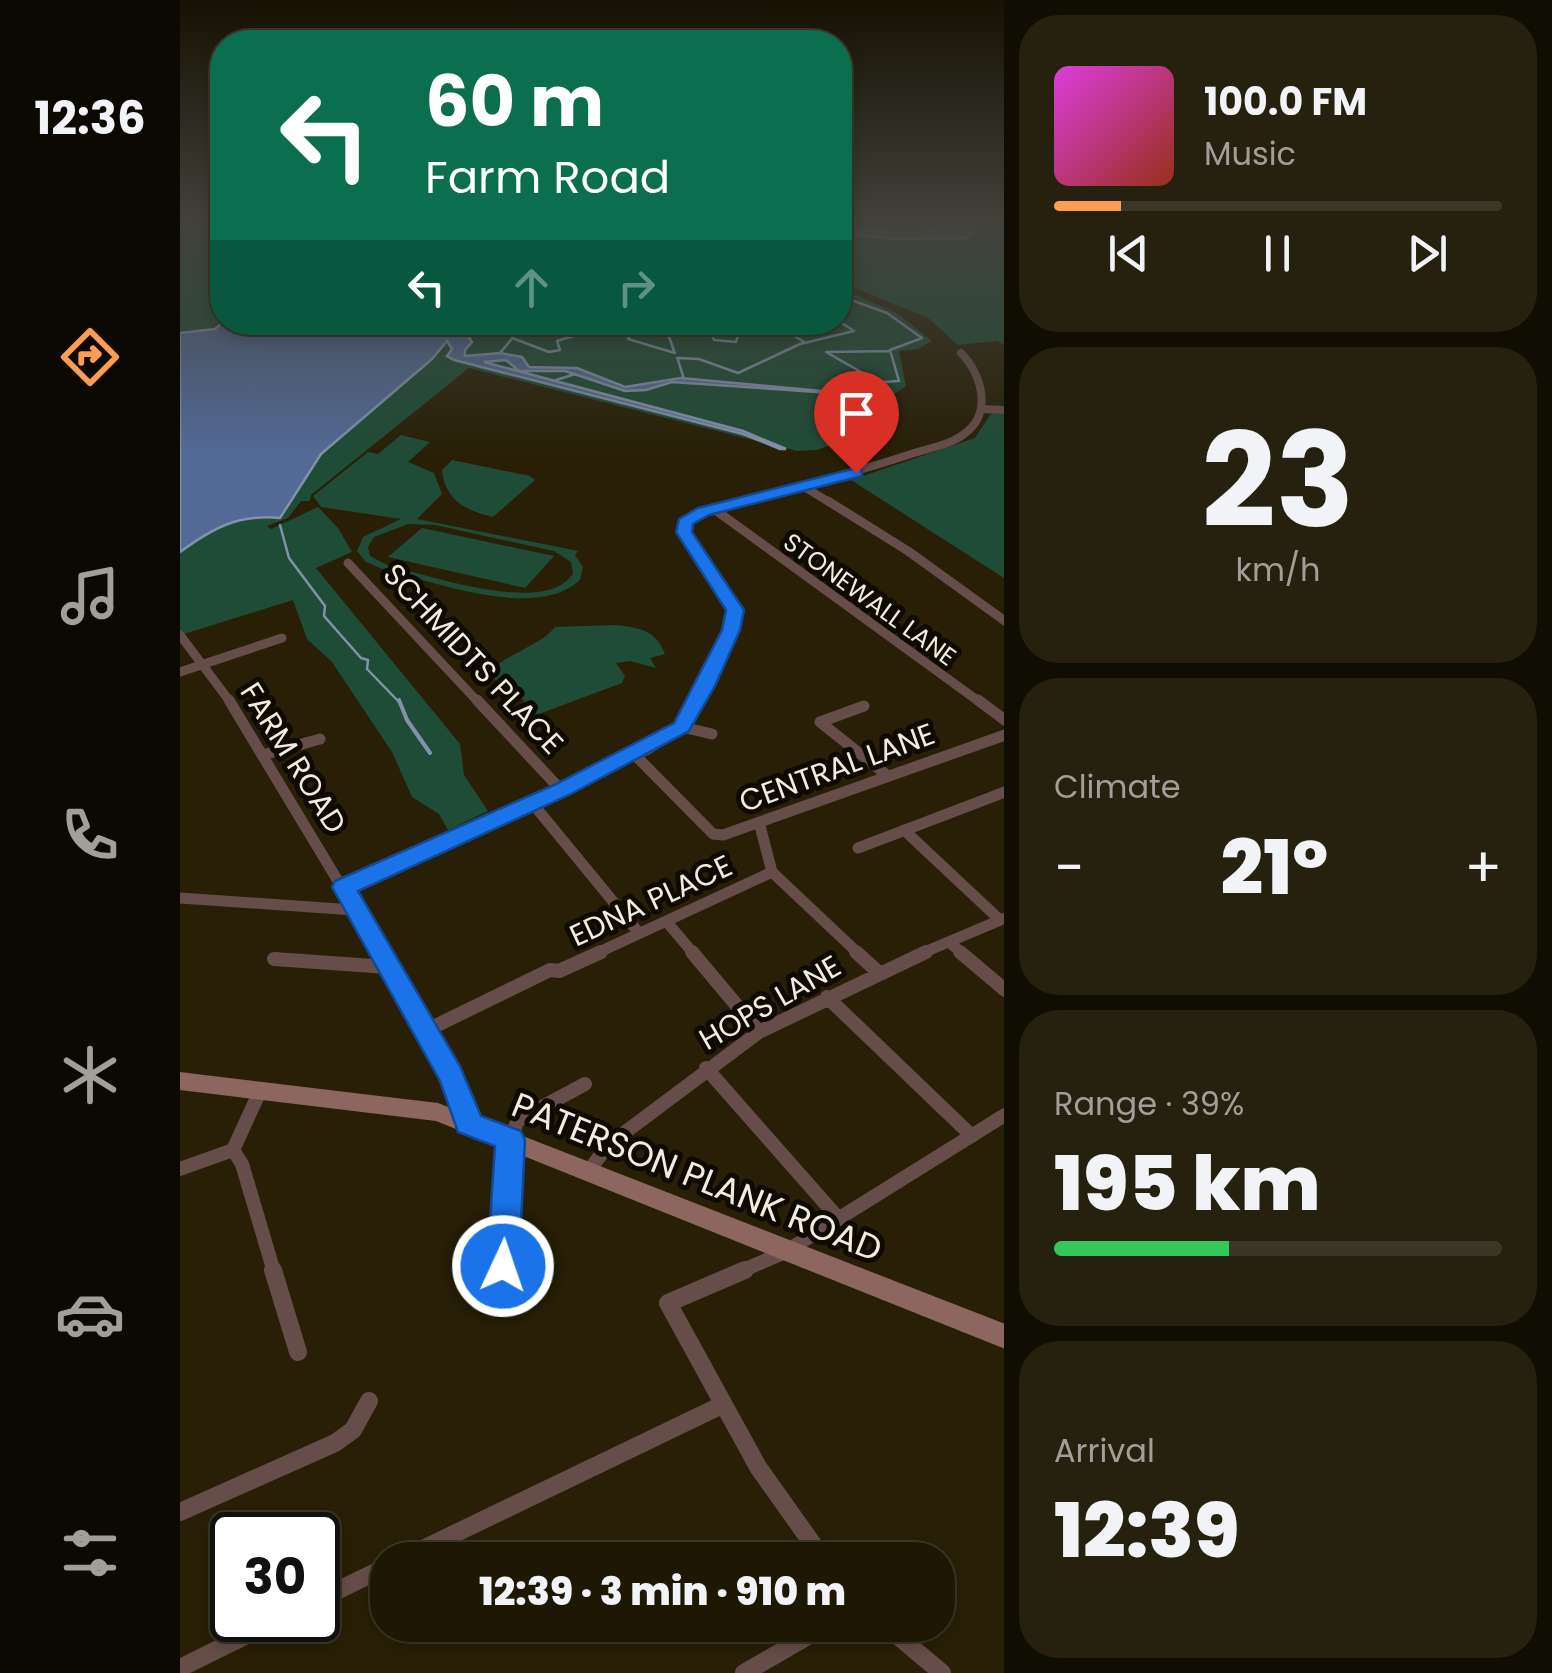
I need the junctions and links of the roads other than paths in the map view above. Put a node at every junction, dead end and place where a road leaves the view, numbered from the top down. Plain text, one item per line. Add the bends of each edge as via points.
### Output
1 (961, 353) dead end
2 (981, 410) junction
3 (1004, 410) edge
4 (803, 486) junction
5 (714, 509) junction
6 (348, 563) dead end
7 (1004, 621) edge
8 (180, 634) edge
9 (282, 638) dead end
10 (202, 664) junction
11 (180, 672) edge
12 (864, 706) dead end
13 (1004, 720) edge
14 (682, 727) junction
15 (712, 734) dead end
16 (1004, 735) edge
17 (320, 739) dead end
18 (635, 754) junction
19 (263, 755) junction
20 (888, 776) junction
21 (561, 790) junction
22 (1004, 792) edge
23 (533, 804) junction
24 (759, 822) junction
25 (904, 830) junction
26 (858, 848) dead end
27 (772, 872) junction
28 (344, 887) junction
29 (180, 898) edge
30 (354, 910) junction
31 (1002, 919) edge
32 (666, 921) junction
33 (639, 933) junction
34 (949, 942) junction
35 (274, 959) dead end
36 (387, 967) junction
37 (878, 972) junction
38 (1004, 990) edge
39 (827, 997) junction
40 (425, 1031) junction
41 (759, 1032) junction
42 (706, 1068) junction
43 (180, 1081) edge
44 (585, 1084) dead end
45 (261, 1089) junction
46 (1004, 1115) edge
47 (468, 1124) junction
48 (972, 1136) junction
49 (510, 1140) junction
50 (233, 1150) junction
51 (180, 1170) edge
52 (588, 1172) junction
53 (839, 1218) junction
54 (785, 1252) junction
55 (503, 1266) dead end
56 (1004, 1337) edge
57 (298, 1352) dead end
58 (369, 1401) dead end
59 (720, 1406) junction
60 (180, 1512) edge
61 (437, 1542) edge
62 (809, 1542) edge
63 (370, 1575) edge
64 (340, 1589) edge
65 (233, 1642) edge
66 (798, 1642) edge
67 (905, 1642) edge
68 (180, 1668) edge
69 (744, 1673) edge
70 (942, 1673) edge

1 - 2 street via 976,370
2 - 3 street
2 - 4 street via 962,436
4 - 5 street
4 - 7 street
5 - 13 street, STONEWALL LANE
5 - 14 street via 688,519 684,532 734,604 734,618
6 - 21 street, SCHMIDTS PLACE
8 - 10 street, FARM ROAD
9 - 10 street
10 - 11 street
10 - 19 street, FARM ROAD
12 - 20 street via 820,722
14 - 15 street
14 - 18 street
16 - 20 street, CENTRAL LANE
17 - 19 street
18 - 21 street
18 - 24 street, CENTRAL LANE via 713,834
19 - 28 street, FARM ROAD
20 - 24 street, CENTRAL LANE
21 - 23 street
22 - 25 street
23 - 28 street
23 - 33 street, SCHMIDTS PLACE
24 - 27 street
25 - 26 street
25 - 31 street
27 - 32 street, EDNA PLACE
27 - 37 street
28 - 30 street, FARM ROAD
29 - 30 street
30 - 36 street, FARM ROAD
31 - 34 street, HOPS LANE
32 - 33 street, EDNA PLACE
32 - 41 street
33 - 40 street, EDNA PLACE
34 - 37 street, HOPS LANE
34 - 38 street
35 - 36 street
36 - 40 street, FARM ROAD
37 - 39 street, HOPS LANE
39 - 41 street, HOPS LANE
39 - 48 street
40 - 47 street, FARM ROAD via 462,1098
41 - 42 street, HOPS LANE
42 - 52 street, HOPS LANE via 600,1152
42 - 53 street
43 - 45 street, PATERSON PLANK ROAD
44 - 49 street via 518,1120
45 - 47 street, PATERSON PLANK ROAD via 398,1104
45 - 50 street
46 - 48 street
47 - 49 street, PATERSON PLANK ROAD
48 - 53 street
49 - 52 street, PATERSON PLANK ROAD
49 - 55 street
50 - 51 street
50 - 57 street
52 - 54 street, PATERSON PLANK ROAD
53 - 54 street
54 - 56 street, PATERSON PLANK ROAD
54 - 59 street via 668,1303
58 - 60 street via 335,1444
59 - 61 street
59 - 62 street via 777,1502
63 - 64 street
65 - 68 street
66 - 69 street
67 - 70 street

